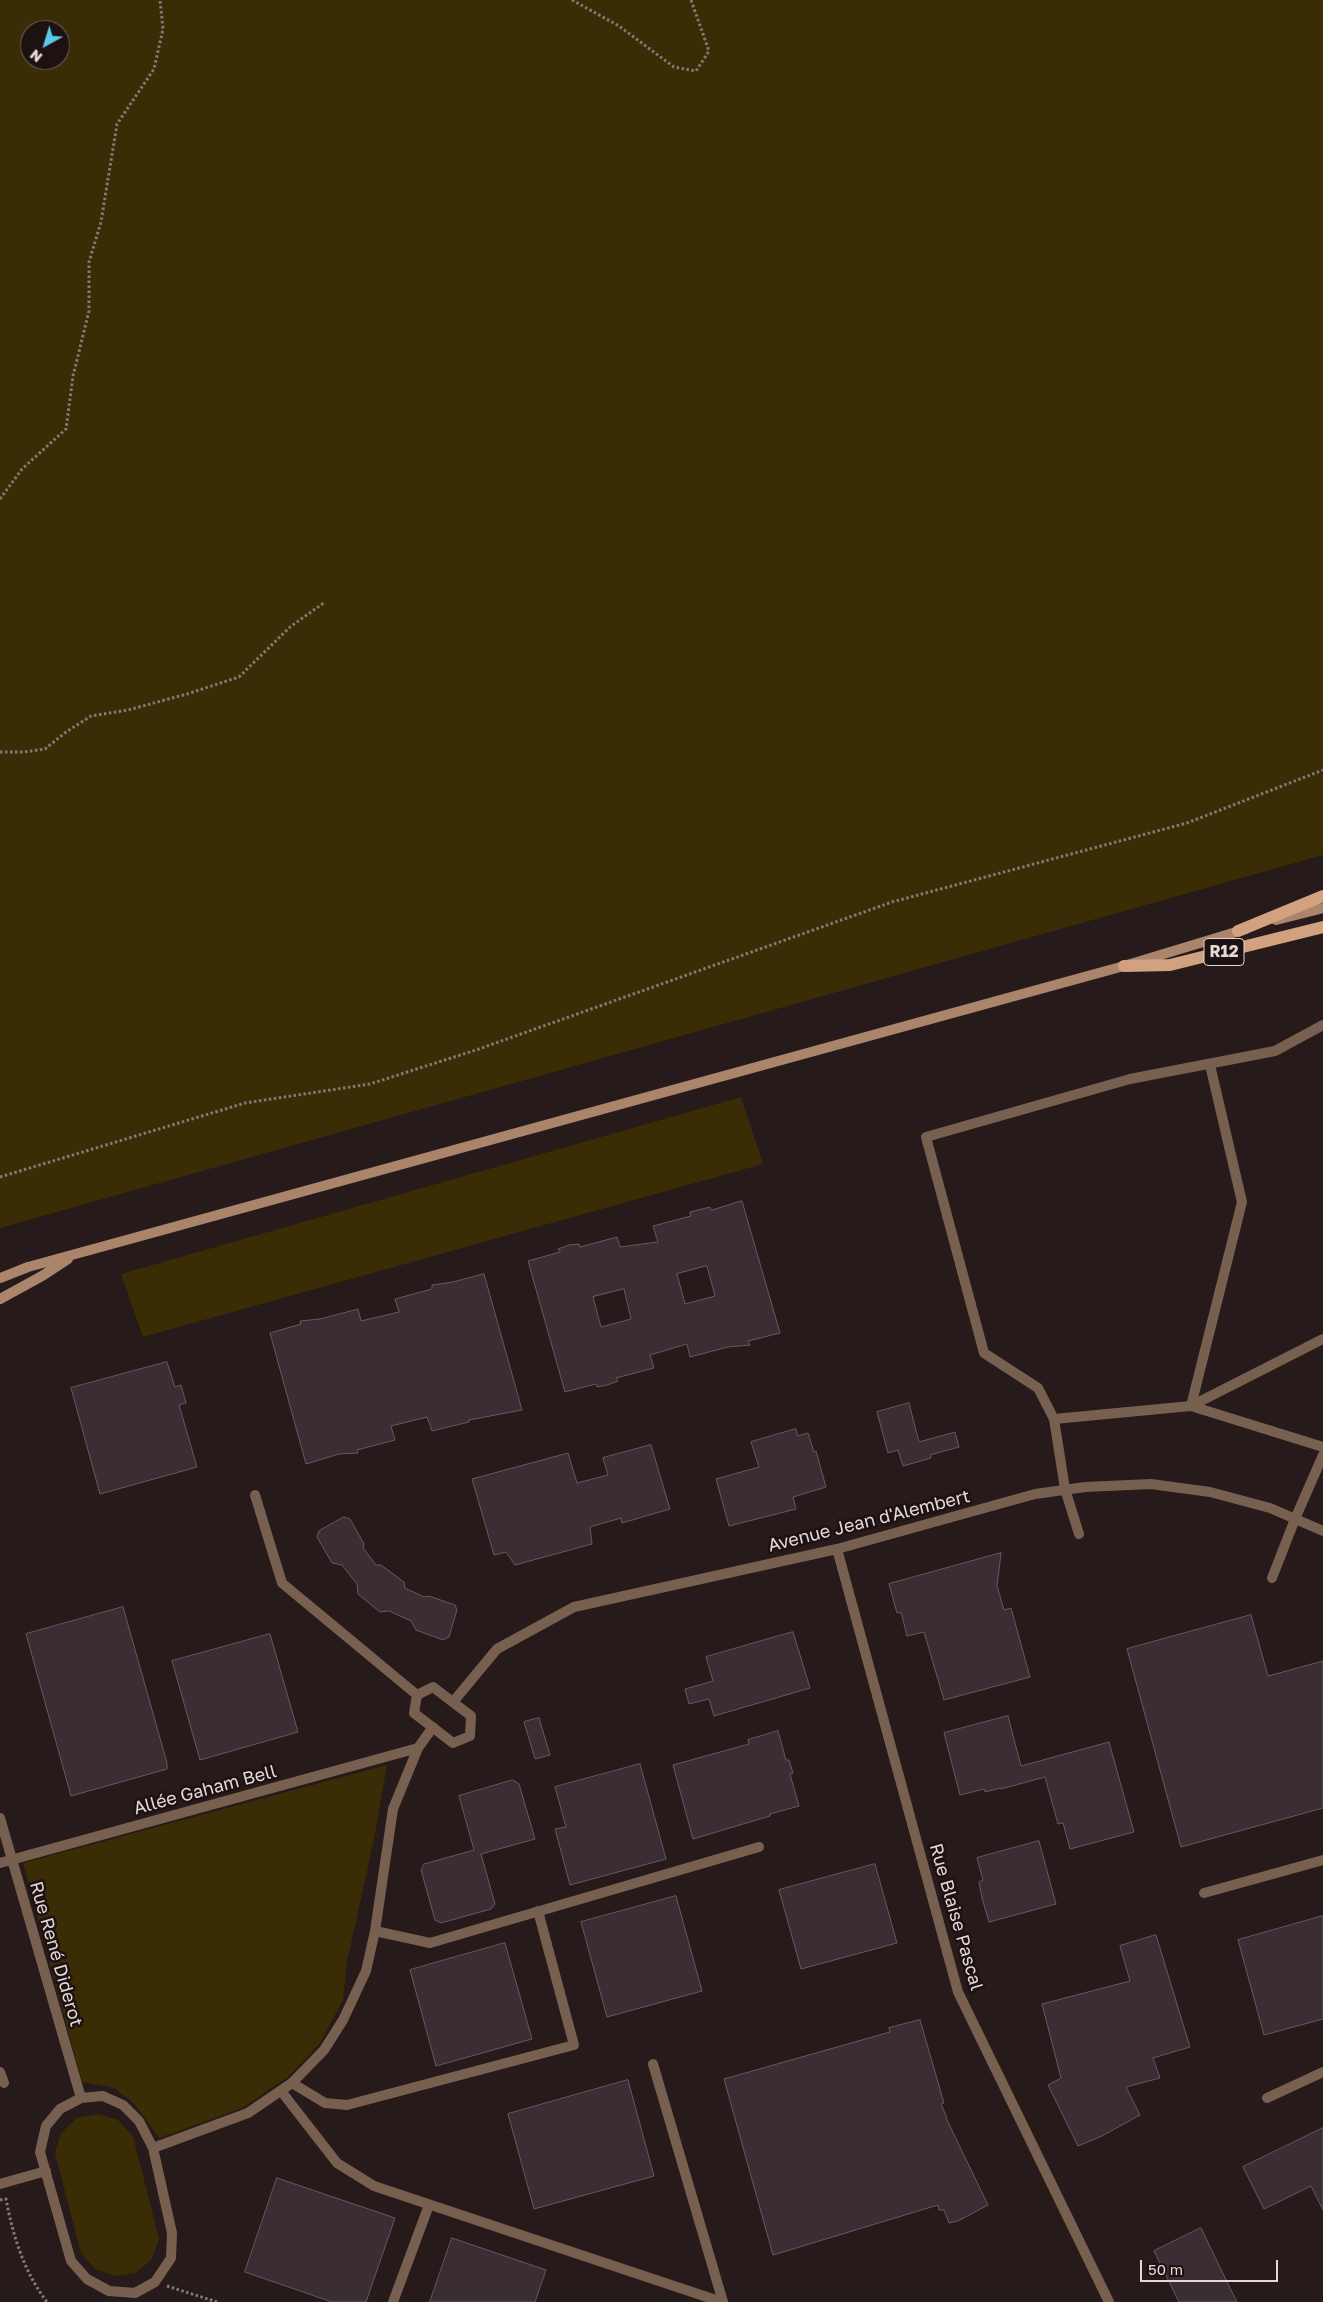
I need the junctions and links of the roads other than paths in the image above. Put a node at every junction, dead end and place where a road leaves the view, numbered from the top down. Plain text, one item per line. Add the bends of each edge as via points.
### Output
1 (1323, 896) edge
2 (1323, 908) edge
3 (1323, 927) edge
4 (1238, 931) junction
5 (1124, 966) junction
6 (1323, 1025) edge
7 (1210, 1065) junction
8 (74, 1255) junction
9 (0, 1278) edge
10 (0, 1299) edge
11 (1323, 1339) edge
12 (1191, 1406) junction
13 (1054, 1419) junction
14 (1323, 1447) edge
15 (1323, 1455) edge
16 (1065, 1489) junction
17 (256, 1495) dead end
18 (1295, 1519) junction
19 (1323, 1531) edge
20 (1078, 1534) dead end
21 (837, 1549) junction
22 (1272, 1578) dead end
23 (417, 1695) junction
24 (453, 1702) junction
25 (433, 1727) junction
26 (418, 1748) junction
27 (0, 1818) edge
28 (759, 1847) dead end
29 (12, 1859) junction
30 (1323, 1860) edge
31 (0, 1863) edge
32 (1204, 1893) dead end
33 (538, 1911) junction
34 (375, 1931) junction
35 (653, 2064) dead end
36 (0, 2072) edge
37 (1323, 2072) edge
38 (4, 2083) dead end
39 (292, 2083) junction
40 (281, 2091) junction
41 (81, 2098) junction
42 (1267, 2098) dead end
43 (153, 2148) junction
44 (46, 2172) junction
45 (0, 2184) edge
46 (429, 2205) junction
47 (137, 2297) edge
48 (393, 2302) edge
49 (717, 2302) edge
50 (723, 2302) edge
51 (1109, 2302) edge

1 - 4 main road, R12
2 - 4 main road, R12
3 - 5 main road, R12 via 1170,965
4 - 5 main road, R12
5 - 8 main road, R12
6 - 7 street via 1275,1051
7 - 12 street via 1242,1202
7 - 13 street via 1130,1079 926,1137 984,1352 1038,1388
8 - 9 main road, R12
8 - 10 main road
11 - 12 street
12 - 13 street
12 - 14 street
13 - 16 street
15 - 18 street
16 - 18 street, Avenue Jean d'Alembert via 1151,1484 1210,1492 1270,1508
16 - 20 street
16 - 21 street, Avenue Jean d'Alembert via 1035,1494
17 - 23 street via 282,1582
18 - 19 street, Avenue Jean d'Alembert
18 - 22 street
21 - 24 street, Avenue Jean d'Alembert via 574,1607 497,1650
21 - 51 street, Rue Blaise Pascal via 958,1992
23 - 24 street via 433,1687
23 - 25 street via 414,1713
24 - 25 street via 470,1716 470,1736 453,1743
25 - 26 street
26 - 29 street, Allée Gaham Bell
26 - 34 street via 393,1809
27 - 29 street, Rue René Diderot
28 - 33 street
29 - 31 street, Allée Gaham Bell
29 - 41 street, Rue René Diderot
30 - 32 street
33 - 34 street via 430,1943
33 - 39 street via 574,2045 347,2105 325,2103
34 - 39 street via 366,1971 343,2020 324,2050
35 - 50 street
36 - 38 street
37 - 42 street
39 - 40 street
40 - 43 street via 248,2113
40 - 46 street via 337,2163 374,2186
41 - 43 street via 103,2096 123,2105 139,2121
41 - 44 street via 60,2109 46,2126 40,2152
43 - 47 street via 172,2234 171,2258 154,2282
44 - 45 street
44 - 47 street via 71,2261 87,2279 109,2291
46 - 48 street
46 - 49 street

